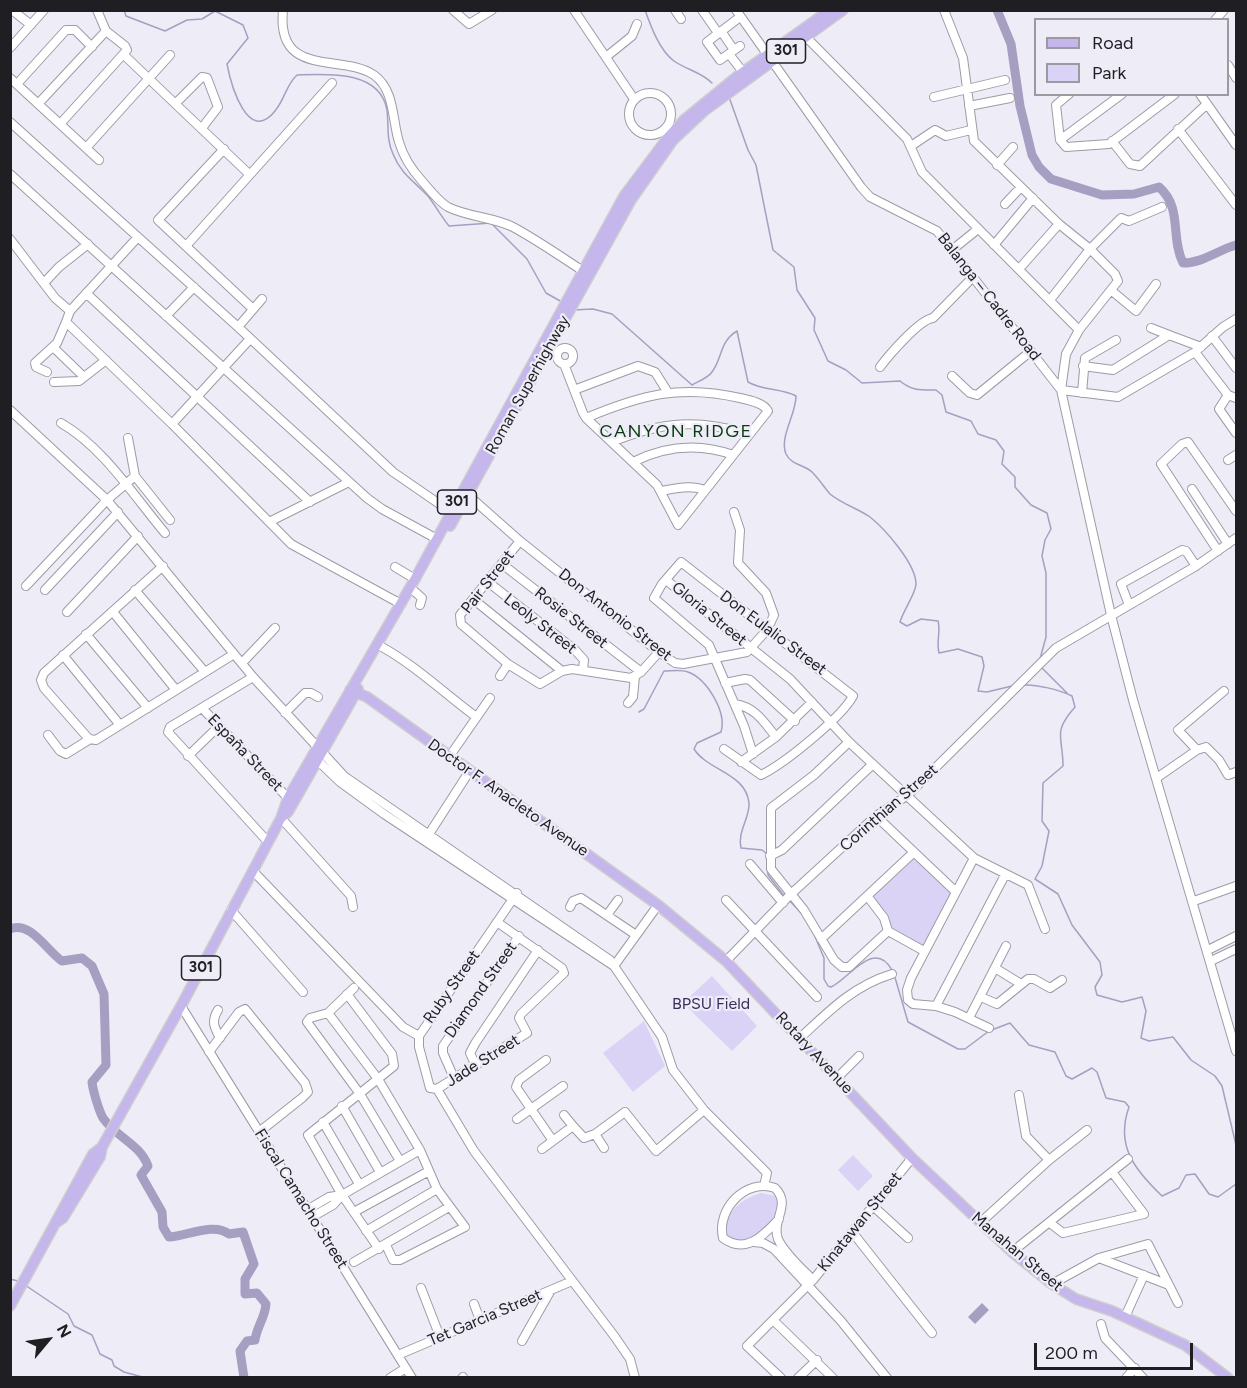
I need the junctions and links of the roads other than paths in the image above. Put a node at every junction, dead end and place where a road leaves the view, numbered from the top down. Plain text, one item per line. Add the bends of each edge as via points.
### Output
1 (12, 10) edge
2 (44, 10) edge
3 (283, 10) edge
4 (453, 10) edge
5 (492, 10) edge
6 (574, 10) edge
7 (675, 10) edge
8 (702, 10) edge
9 (843, 10) edge
10 (944, 10) edge
11 (98, 11) edge
12 (828, 11) edge
13 (738, 14) edge
14 (681, 19) dead end
15 (637, 24) dead end
16 (31, 25) junction
17 (106, 32) junction
18 (719, 32) junction
19 (806, 37) junction
20 (92, 46) junction
21 (10, 48) edge
22 (734, 50) junction
23 (124, 55) junction
24 (170, 55) dead end
25 (606, 57) junction
26 (770, 59) junction
27 (742, 72) junction
28 (149, 79) junction
29 (1005, 80) dead end
30 (14, 81) edge
31 (332, 83) dead end
32 (968, 88) junction
33 (1067, 96) edge
34 (1119, 96) edge
35 (1172, 96) edge
36 (1201, 96) edge
37 (934, 97) dead end
38 (1010, 98) dead end
39 (634, 99) junction
40 (176, 103) junction
41 (38, 104) junction
42 (1207, 104) junction
43 (969, 106) junction
44 (61, 123) junction
45 (11, 124) edge
46 (202, 128) junction
47 (1178, 129) junction
48 (971, 130) junction
49 (666, 133) junction
50 (1060, 140) junction
51 (1112, 141) junction
52 (911, 146) junction
53 (1236, 146) edge
54 (1013, 147) dead end
55 (86, 148) junction
56 (224, 148) junction
57 (99, 160) dead end
58 (998, 165) junction
59 (10, 174) edge
60 (249, 174) junction
61 (1021, 187) junction
62 (1033, 198) junction
63 (1005, 204) dead end
64 (1236, 205) edge
65 (1162, 207) dead end
66 (1059, 224) junction
67 (978, 229) junction
68 (138, 237) junction
69 (10, 239) edge
70 (88, 244) junction
71 (994, 245) junction
72 (186, 246) junction
73 (1090, 249) junction
74 (952, 250) junction
75 (111, 266) junction
76 (1018, 269) junction
77 (583, 271) junction
78 (973, 277) junction
79 (44, 283) junction
80 (1156, 284) dead end
81 (194, 287) junction
82 (1112, 291) junction
83 (86, 293) junction
84 (573, 296) junction
85 (262, 299) dead end
86 (1050, 300) junction
87 (253, 309) junction
88 (70, 311) junction
89 (563, 315) junction
90 (166, 316) junction
91 (66, 322) junction
92 (1235, 324) edge
93 (238, 327) junction
94 (1151, 328) dead end
95 (1079, 330) junction
96 (1169, 335) junction
97 (1212, 336) junction
98 (250, 339) junction
99 (1116, 340) dead end
100 (53, 347) junction
101 (1198, 349) junction
102 (554, 350) junction
103 (1031, 351) junction
104 (106, 360) junction
105 (564, 364) junction
106 (1083, 366) junction
107 (880, 367) dead end
108 (223, 368) junction
109 (1236, 368) edge
110 (47, 372) dead end
111 (952, 376) dead end
112 (84, 377) junction
113 (54, 382) dead end
114 (574, 390) junction
115 (1061, 390) junction
116 (668, 391) junction
117 (1082, 393) junction
118 (1228, 394) junction
119 (197, 397) junction
120 (1236, 398) edge
121 (10, 410) edge
122 (586, 418) junction
123 (61, 423) dead end
124 (172, 424) junction
125 (750, 434) junction
126 (1236, 434) edge
127 (128, 438) dead end
128 (612, 442) junction
129 (733, 455) junction
130 (1236, 455) edge
131 (1228, 460) dead end
132 (633, 462) junction
133 (135, 476) junction
134 (349, 482) junction
135 (125, 485) junction
136 (1192, 489) dead end
137 (705, 490) junction
138 (662, 491) junction
139 (468, 495) junction
140 (106, 500) junction
141 (310, 502) junction
142 (1236, 511) edge
143 (118, 512) junction
144 (451, 512) junction
145 (734, 512) dead end
146 (170, 520) dead end
147 (271, 521) junction
148 (165, 533) dead end
149 (138, 536) junction
150 (1236, 538) edge
151 (437, 539) junction
152 (520, 541) junction
153 (1228, 544) junction
154 (1218, 551) junction
155 (502, 564) junction
156 (163, 566) junction
157 (1196, 566) junction
158 (395, 567) dead end
159 (415, 579) junction
160 (666, 580) junction
161 (488, 582) junction
162 (26, 586) dead end
163 (45, 590) dead end
164 (135, 590) junction
165 (414, 591) junction
166 (473, 599) junction
167 (401, 604) junction
168 (420, 605) dead end
169 (1129, 605) junction
170 (67, 612) dead end
171 (113, 612) junction
172 (1111, 615) junction
173 (275, 628) dead end
174 (767, 630) junction
175 (86, 634) junction
176 (382, 647) junction
177 (752, 649) junction
178 (659, 652) junction
179 (234, 654) junction
180 (63, 655) junction
181 (715, 659) junction
182 (242, 663) junction
183 (508, 664) junction
184 (583, 669) junction
185 (562, 671) junction
186 (205, 672) junction
187 (638, 674) junction
188 (500, 676) dead end
189 (253, 677) junction
190 (725, 683) junction
191 (176, 690) junction
192 (353, 691) junction
193 (1224, 691) dead end
194 (318, 698) dead end
195 (490, 698) dead end
196 (813, 702) junction
197 (628, 703) dead end
198 (735, 704) junction
199 (148, 708) junction
200 (202, 708) junction
201 (285, 713) junction
202 (475, 716) junction
203 (795, 721) junction
204 (829, 721) junction
205 (120, 725) junction
206 (219, 726) junction
207 (48, 735) dead end
208 (776, 737) junction
209 (90, 739) junction
210 (849, 742) junction
211 (724, 749) dead end
212 (1197, 750) junction
213 (317, 754) junction
214 (753, 754) junction
215 (188, 756) junction
216 (449, 757) junction
217 (741, 762) junction
218 (873, 764) junction
219 (470, 772) junction
220 (1236, 772) edge
221 (1158, 777) junction
222 (342, 779) junction
223 (908, 795) junction
224 (288, 798) junction
225 (876, 816) junction
226 (281, 818) junction
227 (429, 834) junction
228 (268, 842) junction
229 (913, 853) junction
230 (770, 855) junction
231 (974, 858) junction
232 (464, 862) junction
233 (750, 864) dead end
234 (253, 871) junction
235 (1005, 875) junction
236 (1236, 886) edge
237 (955, 891) junction
238 (515, 896) junction
239 (868, 897) junction
240 (786, 899) junction
241 (618, 900) dead end
242 (726, 900) dead end
243 (1194, 901) junction
244 (658, 905) junction
245 (353, 907) dead end
246 (570, 907) dead end
247 (231, 910) junction
248 (607, 915) junction
249 (498, 922) junction
250 (1045, 929) dead end
251 (754, 931) junction
252 (888, 931) junction
253 (636, 935) junction
254 (519, 936) junction
255 (1236, 936) edge
256 (821, 939) junction
257 (1006, 946) dead end
258 (1236, 949) edge
259 (538, 950) junction
260 (1208, 950) junction
261 (924, 951) junction
262 (726, 961) junction
263 (1211, 961) junction
264 (614, 966) junction
265 (995, 968) junction
266 (892, 974) dead end
267 (1062, 980) dead end
268 (1021, 984) junction
269 (354, 988) dead end
270 (303, 992) dead end
271 (347, 994) junction
272 (817, 997) dead end
273 (981, 997) junction
274 (936, 1006) junction
275 (180, 1009) junction
276 (218, 1010) dead end
277 (328, 1013) junction
278 (969, 1018) junction
279 (989, 1028) dead end
280 (418, 1036) junction
281 (220, 1038) junction
282 (800, 1038) junction
283 (1236, 1051) edge
284 (209, 1052) junction
285 (859, 1056) dead end
286 (546, 1060) dead end
287 (475, 1064) junction
288 (454, 1078) junction
289 (837, 1078) junction
290 (378, 1079) junction
291 (563, 1086) dead end
292 (434, 1089) junction
293 (360, 1094) junction
294 (1019, 1095) dead end
295 (342, 1106) junction
296 (531, 1109) junction
297 (704, 1110) junction
298 (564, 1115) dead end
299 (518, 1119) dead end
300 (323, 1122) junction
301 (573, 1126) junction
302 (1087, 1130) dead end
303 (259, 1132) junction
304 (595, 1134) junction
305 (553, 1141) junction
306 (604, 1148) dead end
307 (542, 1149) dead end
308 (420, 1150) junction
309 (912, 1158) junction
310 (1128, 1159) dead end
311 (1049, 1160) junction
312 (400, 1161) junction
313 (429, 1171) junction
314 (380, 1172) junction
315 (1112, 1172) junction
316 (359, 1185) junction
317 (764, 1186) junction
318 (437, 1189) junction
319 (342, 1195) junction
320 (873, 1206) junction
321 (449, 1207) junction
322 (354, 1212) junction
323 (310, 1213) junction
324 (779, 1219) junction
325 (981, 1222) junction
326 (1050, 1223) junction
327 (366, 1231) junction
328 (853, 1233) junction
329 (909, 1238) dead end
330 (753, 1242) junction
331 (382, 1247) junction
332 (1012, 1252) junction
333 (1099, 1258) junction
334 (354, 1262) dead end
335 (1144, 1275) junction
336 (572, 1281) junction
337 (810, 1283) junction
338 (1052, 1284) junction
339 (1169, 1285) junction
340 (421, 1288) dead end
341 (551, 1290) junction
342 (13, 1301) edge
343 (1178, 1303) dead end
344 (474, 1304) dead end
345 (1125, 1317) junction
346 (480, 1320) junction
347 (773, 1320) junction
348 (1101, 1324) dead end
349 (932, 1332) dead end
350 (440, 1337) junction
351 (522, 1341) dead end
352 (398, 1355) junction
353 (817, 1360) junction
354 (406, 1368) junction
355 (1135, 1368) junction
356 (390, 1377) edge
357 (412, 1377) edge
358 (635, 1377) edge
359 (781, 1377) edge
360 (798, 1377) edge
361 (833, 1377) edge
362 (887, 1377) edge
363 (1126, 1377) edge
364 (1143, 1377) edge
365 (1228, 1377) edge

1 - 16 street
2 - 16 street
3 - 77 street via 285,41 296,51 309,60 372,74 384,84 400,145 412,168 446,206 493,218
4 - 5 street via 469,24
6 - 25 street
7 - 14 street
8 - 18 street
9 - 19 main road, Roman Superhighway / 301
10 - 32 street via 963,58
11 - 17 street
12 - 26 main road, Roman Superhighway / 301
13 - 18 street
13 - 26 street, Balanga – Cadre Road
15 - 25 street via 632,36
16 - 21 street
17 - 20 street
17 - 23 street via 125,46
18 - 22 street
18 - 22 street via 708,40 708,45 720,60
19 - 26 main road, Roman Superhighway / 301
19 - 52 street
20 - 30 street via 75,30 66,30
20 - 41 street
22 - 27 street
23 - 28 street
23 - 44 street
24 - 28 street
25 - 39 street
26 - 27 main road, Roman Superhighway / 301
26 - 74 street, Balanga – Cadre Road via 867,194 936,230
26 - 84 main road, Roman Superhighway / 301 via 673,140
27 - 49 main road, Roman Superhighway / 301
28 - 40 street
28 - 55 street
29 - 32 street
30 - 41 street
31 - 60 street
32 - 37 street
32 - 43 street
33 - 50 street via 1056,105
34 - 50 street
35 - 51 street
36 - 42 street
38 - 43 street
39 - 49 street via 629,108 634,129 643,135
39 - 49 street via 644,93 664,98 671,115
40 - 46 street
40 - 46 street via 202,77 207,78 218,107
41 - 44 street
42 - 47 street
42 - 53 street
43 - 48 street
44 - 55 street
45 - 68 street
46 - 56 street
47 - 51 street via 1140,166 1130,164
47 - 64 street
48 - 52 street via 946,136 935,130
48 - 58 street via 978,146
49 - 77 main road, Roman Superhighway / 301 via 624,196
50 - 51 street via 1066,147 1106,145
52 - 67 street via 922,172
54 - 58 street
55 - 57 street
56 - 60 street
56 - 72 street via 158,220
58 - 61 street
59 - 70 street
60 - 72 street
61 - 62 street
61 - 63 street
62 - 66 street
62 - 71 street
65 - 73 street via 1130,221 1120,218
66 - 73 street
66 - 76 street
67 - 71 street
67 - 74 street
68 - 75 street
68 - 81 street
69 - 79 street
70 - 75 street
70 - 79 street
71 - 76 street
72 - 87 street
73 - 82 street via 1117,277
73 - 86 street
74 - 78 street, Balanga – Cadre Road
75 - 83 street
75 - 90 street
76 - 86 street
77 - 84 main road, Roman Superhighway / 301
78 - 103 street, Balanga – Cadre Road
78 - 107 street via 933,318 909,334
79 - 88 street
80 - 82 street via 1136,311
81 - 90 street
81 - 93 street
82 - 95 street
83 - 88 street
83 - 119 street
84 - 89 main road, Roman Superhighway / 301
85 - 87 street
86 - 95 street
87 - 93 street
88 - 91 street
89 - 102 main road, Roman Superhighway / 301
89 - 144 main road, Roman Superhighway / 301
90 - 108 street
91 - 100 street
91 - 104 street
92 - 97 street
93 - 98 street
94 - 96 street
95 - 115 street via 1065,354
96 - 101 street
96 - 106 street via 1113,370
97 - 101 street
97 - 109 street
98 - 108 street
98 - 144 street via 409,485
99 - 106 street via 1088,356
100 - 110 street via 35,363
100 - 112 street
101 - 117 street via 1118,397
101 - 118 street
102 - 105 street
102 - 105 street via 566,348 573,353 572,361
102 - 139 main road, Roman Superhighway / 301
103 - 111 street via 977,395
103 - 115 street, Balanga – Cadre Road
104 - 112 street
104 - 124 street
105 - 114 street
106 - 117 street
108 - 119 street
108 - 134 street
112 - 113 street via 75,382
114 - 116 street via 638,366 656,372
114 - 122 street
115 - 117 street
115 - 172 street
116 - 122 street via 624,402
116 - 125 street via 723,394 765,406 768,411
118 - 120 street
118 - 126 street via 1219,409
119 - 124 street
119 - 141 street
121 - 140 street
122 - 128 street
123 - 135 street via 95,448
124 - 147 street
125 - 128 street via 717,424 670,424
125 - 129 street
127 - 133 street
128 - 132 street
129 - 132 street via 705,447 683,447
129 - 137 street
130 - 131 street
132 - 138 street
133 - 135 street
133 - 146 street
134 - 141 street
134 - 151 street via 382,509
135 - 140 street
135 - 148 street
136 - 153 street
137 - 138 street
137 - 138 street via 678,525
139 - 152 street, Don Antonio Street
139 - 165 main road, Roman Superhighway / 301
140 - 143 street
140 - 162 street
141 - 147 street
142 - 154 street via 1188,442 1161,464
143 - 149 street
143 - 163 street
144 - 151 main road, Roman Superhighway / 301
145 - 174 street via 740,530 738,563 756,580 774,609
147 - 167 street via 291,544
149 - 156 street
149 - 170 street
150 - 153 street, Corinthian Street
151 - 159 main road, Roman Superhighway / 301
152 - 155 street, Pair Street
152 - 178 street, Don Antonio Street
153 - 154 street, Corinthian Street
154 - 157 street, Corinthian Street
155 - 161 street, Pair Street
155 - 187 street, Rosie Street
156 - 164 street
156 - 179 street
157 - 169 street, Corinthian Street
157 - 169 street via 1182,550 1121,584
158 - 159 street
159 - 167 main road, Roman Superhighway / 301
160 - 174 street, Don Eulalio Street via 681,562
160 - 177 street, Gloria Street
160 - 181 street via 653,596 655,601 709,645
161 - 166 street, Pair Street
161 - 184 street, Leoly Street via 581,655 585,660
164 - 171 street
164 - 186 street
165 - 168 street via 422,598
165 - 176 main road, Roman Superhighway / 301
166 - 183 street, Pair Street via 460,615 461,624
166 - 185 street
167 - 192 main road, Roman Superhighway / 301
169 - 172 street, Corinthian Street
171 - 175 street
171 - 191 street
172 - 221 street
172 - 223 street, Corinthian Street via 1056,648
173 - 182 street
174 - 177 street
174 - 204 street, Don Eulalio Street via 853,694
175 - 180 street
175 - 199 street
176 - 192 main road, Roman Superhighway / 301
176 - 202 street via 412,664 429,682
177 - 181 street, Don Antonio Street
177 - 196 street
178 - 181 street, Don Antonio Street via 675,663
178 - 187 street
179 - 182 street
179 - 186 street
180 - 205 street
180 - 209 street via 41,680
181 - 190 street
182 - 189 street
183 - 185 street via 540,684
183 - 188 street
184 - 185 street
184 - 187 street via 628,678
186 - 191 street
187 - 197 street
189 - 200 street
189 - 201 street
190 - 198 street
190 - 203 street via 750,680
191 - 199 street
192 - 213 main road, Roman Superhighway / 301
192 - 216 main road, Doctor F. Anacleto Avenue
193 - 212 street via 1178,730
194 - 201 street via 305,693
195 - 202 street
196 - 203 street
196 - 204 street
198 - 208 street via 754,711
198 - 214 street
199 - 205 street
200 - 206 street, España Street
200 - 215 street via 168,729
201 - 213 street
202 - 216 street
203 - 208 street
204 - 210 street
204 - 217 street, Don Eulalio Street via 786,761 761,775
205 - 209 street via 96,740
206 - 215 street
206 - 224 street, España Street
207 - 209 street via 66,754
208 - 214 street
210 - 218 street
210 - 230 street via 771,808
211 - 217 street
212 - 220 street via 1206,747 1228,775
212 - 221 street
213 - 222 street
213 - 224 main road, Roman Superhighway / 301
213 - 226 main road, Roman Superhighway / 301 via 288,812
214 - 217 street
215 - 228 street
216 - 219 main road, Doctor F. Anacleto Avenue
218 - 223 street
218 - 230 street via 782,850
219 - 227 street
219 - 244 main road, Doctor F. Anacleto Avenue
221 - 243 street
222 - 227 street
222 - 232 street
223 - 225 street, Corinthian Street
223 - 231 street
224 - 226 main road, Roman Superhighway / 301
225 - 229 street
225 - 240 street, Corinthian Street
226 - 228 main road, Roman Superhighway / 301
226 - 245 street via 351,896
227 - 232 street
228 - 234 main road, Roman Superhighway / 301
229 - 237 street
229 - 239 street
230 - 240 street via 771,869
231 - 235 street
231 - 237 street
232 - 238 street
233 - 240 street
234 - 247 main road, Roman Superhighway / 301
234 - 280 street via 403,1027
235 - 250 street via 1028,885
235 - 274 street
236 - 243 street
237 - 261 street
238 - 249 street, Ruby Street
238 - 264 street
239 - 252 street via 884,918
239 - 256 street
240 - 251 street, Corinthian Street
240 - 256 street
241 - 248 street
242 - 251 street
243 - 260 street
244 - 253 street
244 - 262 main road, Rotary Avenue
246 - 248 street via 581,898
247 - 270 street
247 - 275 main road, Roman Superhighway / 301
248 - 253 street
249 - 254 street
249 - 280 street, Ruby Street
251 - 262 street, Corinthian Street
251 - 272 street
252 - 256 street via 849,967 834,960
252 - 261 street
253 - 264 street
254 - 259 street
254 - 288 street, Diamond Street via 443,1046
255 - 260 street
257 - 265 street
258 - 263 street
259 - 287 street via 476,1042 470,1053
259 - 287 street, Jade Street via 564,973 521,1014 519,1018 527,1033
260 - 263 street
261 - 274 street via 907,990 909,1000 920,1007
262 - 282 main road, Rotary Avenue
263 - 283 street
264 - 297 street via 662,1037 673,1071
265 - 268 street
265 - 273 street
266 - 282 street via 845,995
267 - 268 street via 1050,988 1034,979
268 - 273 street via 997,1004
269 - 271 street
271 - 277 street
271 - 290 street via 395,1061
273 - 278 street
274 - 278 street
275 - 284 street, Fiscal Camacho Street
275 - 342 main road, Roman Superhighway / 301 via 102,1147 93,1154 58,1214
276 - 281 street via 213,1026
277 - 290 street
277 - 293 street via 307,1022
278 - 279 street
280 - 292 street, Ruby Street
281 - 284 street
281 - 303 street via 239,1011 245,1009 305,1083 308,1092
282 - 289 main road, Rotary Avenue
284 - 303 street, Fiscal Camacho Street
285 - 289 street
286 - 296 street via 517,1083
287 - 288 street, Jade Street
288 - 292 street, Jade Street
289 - 309 main road, Rotary Avenue
290 - 293 street
290 - 308 street
291 - 296 street
292 - 336 street, Ruby Street via 474,1151
293 - 295 street
293 - 312 street
294 - 311 street via 1026,1136
295 - 300 street
295 - 314 street
296 - 299 street
296 - 305 street
297 - 304 street via 656,1151 625,1112
297 - 317 street via 767,1173
298 - 301 street
300 - 316 street
300 - 319 street via 308,1135
301 - 304 street via 584,1138
301 - 305 street
302 - 311 street
303 - 323 street, Fiscal Camacho Street
304 - 306 street
305 - 307 street
308 - 312 street
308 - 313 street
309 - 320 street, Kinatawan Street
309 - 325 main road, Manahan Street
310 - 315 street
311 - 325 street
312 - 314 street
313 - 318 street
313 - 322 street
314 - 316 street
315 - 326 street
315 - 326 street via 1144,1214 1063,1233
316 - 319 street
317 - 324 street via 775,1188 782,1196
317 - 330 street via 740,1195 724,1212 721,1224 727,1241 742,1245
318 - 321 street
318 - 327 street
319 - 322 street
319 - 323 street via 329,1197
320 - 328 street, Kinatawan Street
320 - 329 street
321 - 331 street
321 - 331 street via 465,1227 400,1260 393,1260
322 - 327 street
323 - 352 street, Fiscal Camacho Street
324 - 330 street
324 - 337 street via 778,1240
325 - 332 main road, Manahan Street
326 - 332 street
327 - 331 street
328 - 337 street, Kinatawan Street
328 - 349 street
330 - 337 street via 770,1245
331 - 334 street
332 - 338 main road, Manahan Street
333 - 335 street
333 - 338 street
333 - 339 street via 1148,1244
335 - 339 street
335 - 345 street
336 - 341 street, Tet Garcia Street
336 - 358 street, Ruby Street via 630,1359
337 - 347 street, Kinatawan Street
337 - 362 street
338 - 345 main road, Manahan Street via 1076,1299
339 - 343 street
340 - 350 street
341 - 346 street, Tet Garcia Street
341 - 351 street
344 - 346 street
345 - 365 main road, Manahan Street via 1185,1345
346 - 350 street, Tet Garcia Street
347 - 353 street
347 - 359 street, Kinatawan Street via 747,1346
348 - 355 street via 1105,1338
350 - 352 street, Tet Garcia Street
352 - 354 street, Fiscal Camacho Street
353 - 360 street
353 - 361 street
354 - 356 street
354 - 357 street, Fiscal Camacho Street
355 - 363 street
355 - 364 street

